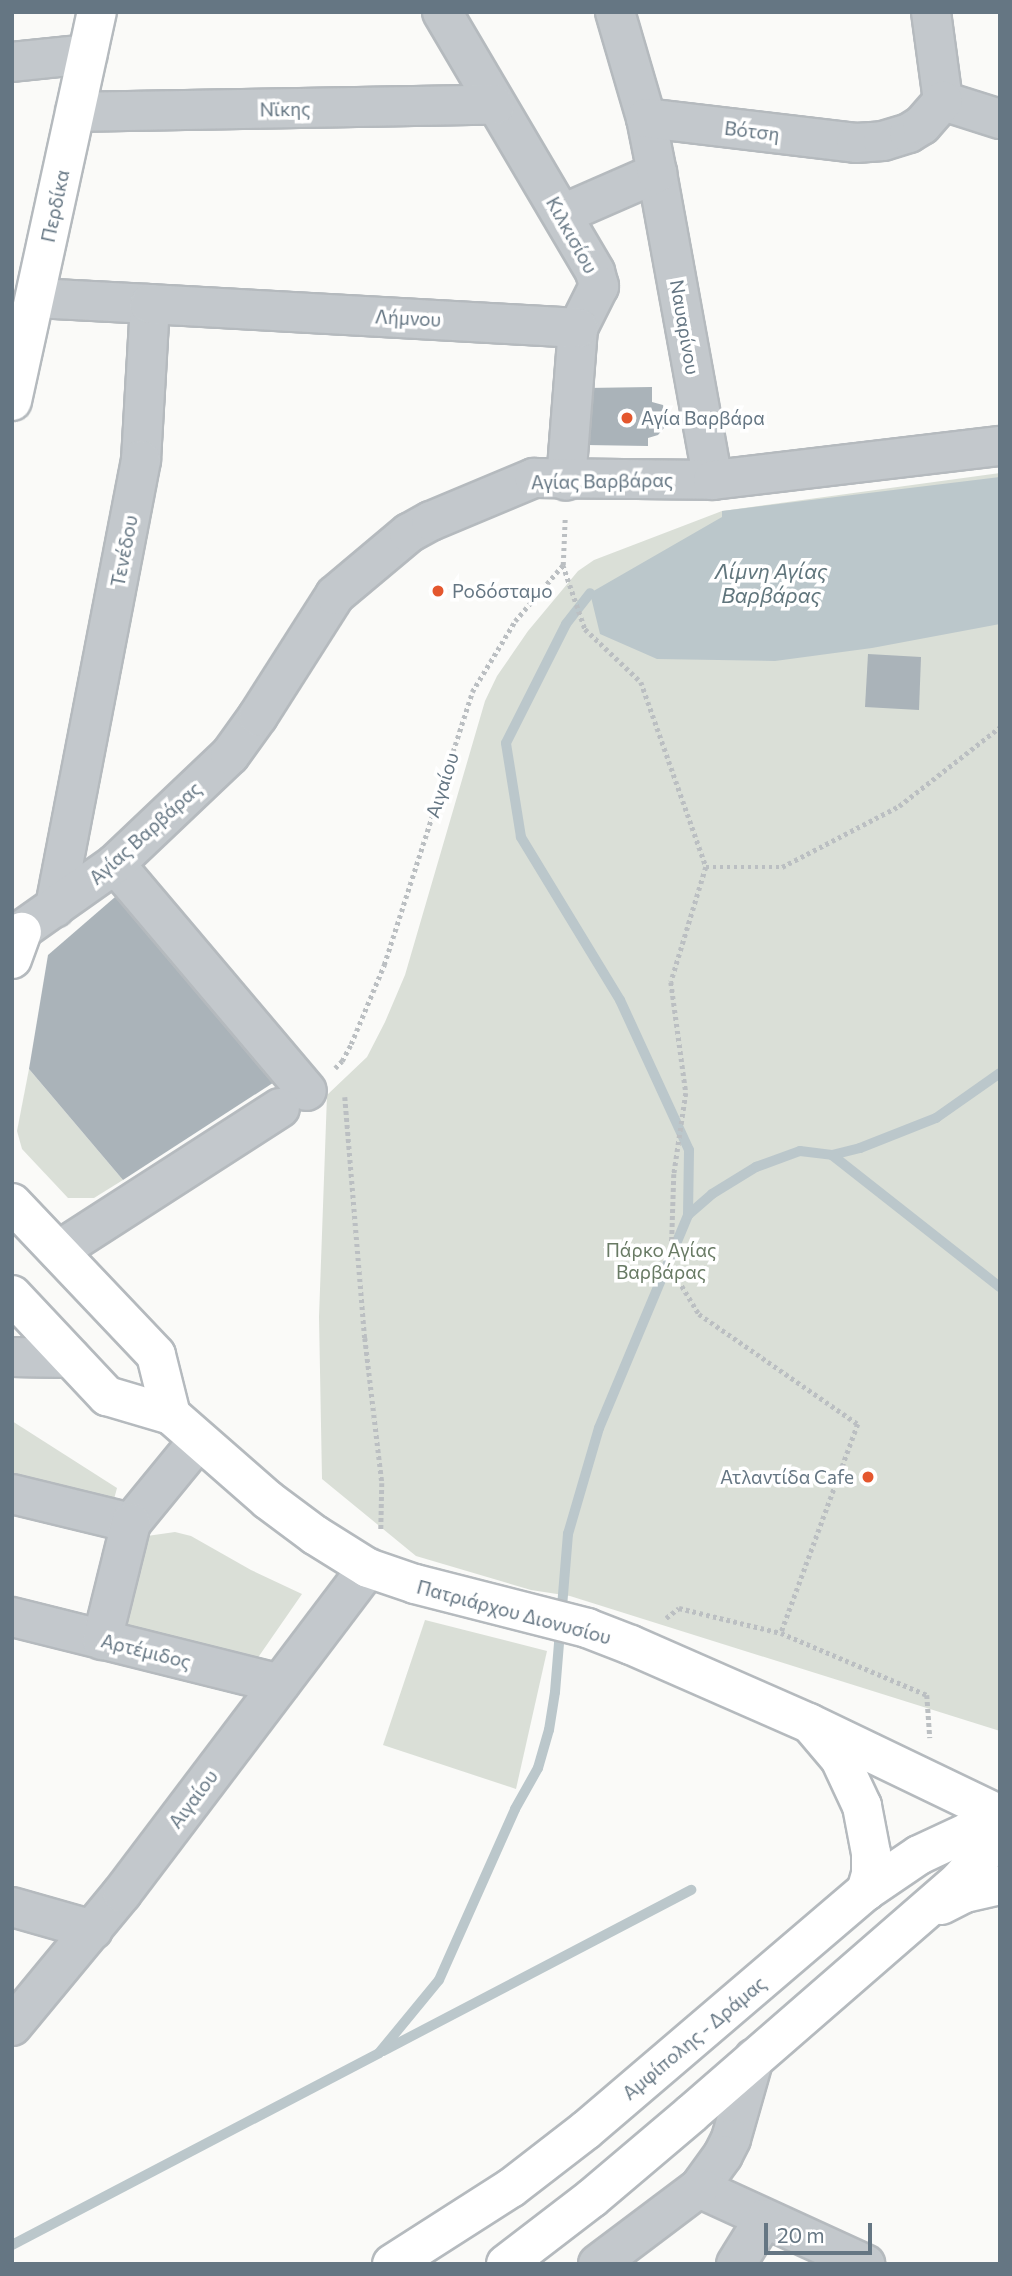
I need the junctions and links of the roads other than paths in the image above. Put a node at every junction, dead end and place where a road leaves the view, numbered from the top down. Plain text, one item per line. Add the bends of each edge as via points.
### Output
1 (97, 12) edge
2 (442, 12) edge
3 (615, 12) edge
4 (931, 12) edge
5 (88, 54) junction
6 (12, 62) edge
7 (943, 101) junction
8 (495, 105) junction
9 (75, 112) junction
10 (646, 118) junction
11 (1000, 119) edge
12 (657, 173) junction
13 (562, 214) junction
14 (35, 298) junction
15 (150, 304) junction
16 (578, 328) junction
17 (12, 401) edge
18 (1000, 446) edge
19 (713, 480) junction
20 (566, 481) junction
21 (115, 864) junction
22 (55, 908) junction
23 (15, 943) edge
24 (12, 1203) edge
25 (58, 1251) junction
26 (12, 1295) edge
27 (12, 1357) edge
28 (71, 1358) junction
29 (171, 1415) junction
30 (199, 1440) junction
31 (12, 1494) edge
32 (131, 1523) junction
33 (369, 1568) junction
34 (12, 1617) edge
35 (102, 1640) junction
36 (280, 1685) junction
37 (810, 1723) junction
38 (1000, 1815) edge
39 (1000, 1824) edge
40 (1000, 1835) edge
41 (1000, 1885) edge
42 (866, 1891) junction
43 (12, 1907) edge
44 (915, 1919) junction
45 (93, 1930) junction
46 (12, 2026) edge
47 (754, 2058) junction
48 (699, 2188) junction
49 (764, 2219) junction
50 (607, 2261) edge
51 (393, 2264) edge
52 (506, 2264) edge
53 (736, 2264) edge
54 (865, 2264) edge

1 - 5 main road, Περδίκα
2 - 8 street, Κιλκισίου
3 - 10 street
4 - 7 street
5 - 6 street
5 - 9 main road, Περδίκα
7 - 10 street, Βότση via 909,133 856,143
7 - 11 street
8 - 9 street, Νϊκης
8 - 13 street, Κιλκισίου
9 - 14 main road, Περδίκα
10 - 12 street
12 - 13 street
12 - 19 street, Ναυαρίνου
13 - 16 street, Κιλκισίου via 595,272 598,286
14 - 15 street
14 - 17 main road, Περδίκα
15 - 16 street, Λήμνου
15 - 22 street, Τενέδου via 141,460
16 - 20 street, Κιλκισίου
18 - 19 street, Αγίας Βαρβάρας
19 - 20 street, Αγίας Βαρβάρας
20 - 21 street, Αγίας Βαρβάρας via 528,480 453,510 409,533 344,585 230,755
21 - 22 street, Αγίας Βαρβάρας
21 - 25 street via 311,1096
22 - 23 street, Αγίας Βαρβάρας
24 - 25 main road
25 - 29 main road via 156,1355
26 - 28 main road, Πατριάρχου Διονυσίου
27 - 28 street
28 - 29 main road, Πατριάρχου Διονυσίου via 107,1396
29 - 30 main road, Πατριάρχου Διονυσίου
30 - 32 street
30 - 33 main road, Πατριάρχου Διονυσίου via 296,1521
31 - 32 street
32 - 35 street
33 - 36 street, Αιγαίου
33 - 37 main road, Πατριάρχου Διονυσίου via 587,1628
34 - 35 street, Αρτέμιδος
35 - 36 street, Αρτέμιδος
36 - 45 street, Αιγαίου
37 - 38 main road, Πατριάρχου Διονυσίου
37 - 42 main road via 840,1759 862,1807 871,1853
39 - 42 main road, Αμφίπολης - Δράμας via 968,1832 919,1855
40 - 44 main road via 959,1881
41 - 44 main road via 965,1894
42 - 51 main road, Αμφίπολης - Δράμας via 586,2130 501,2195
43 - 45 street
44 - 47 main road
45 - 46 street, Αιγαίου
47 - 48 street via 730,2139
47 - 52 main road via 592,2198
48 - 49 street
48 - 50 street
49 - 53 street
49 - 54 street

